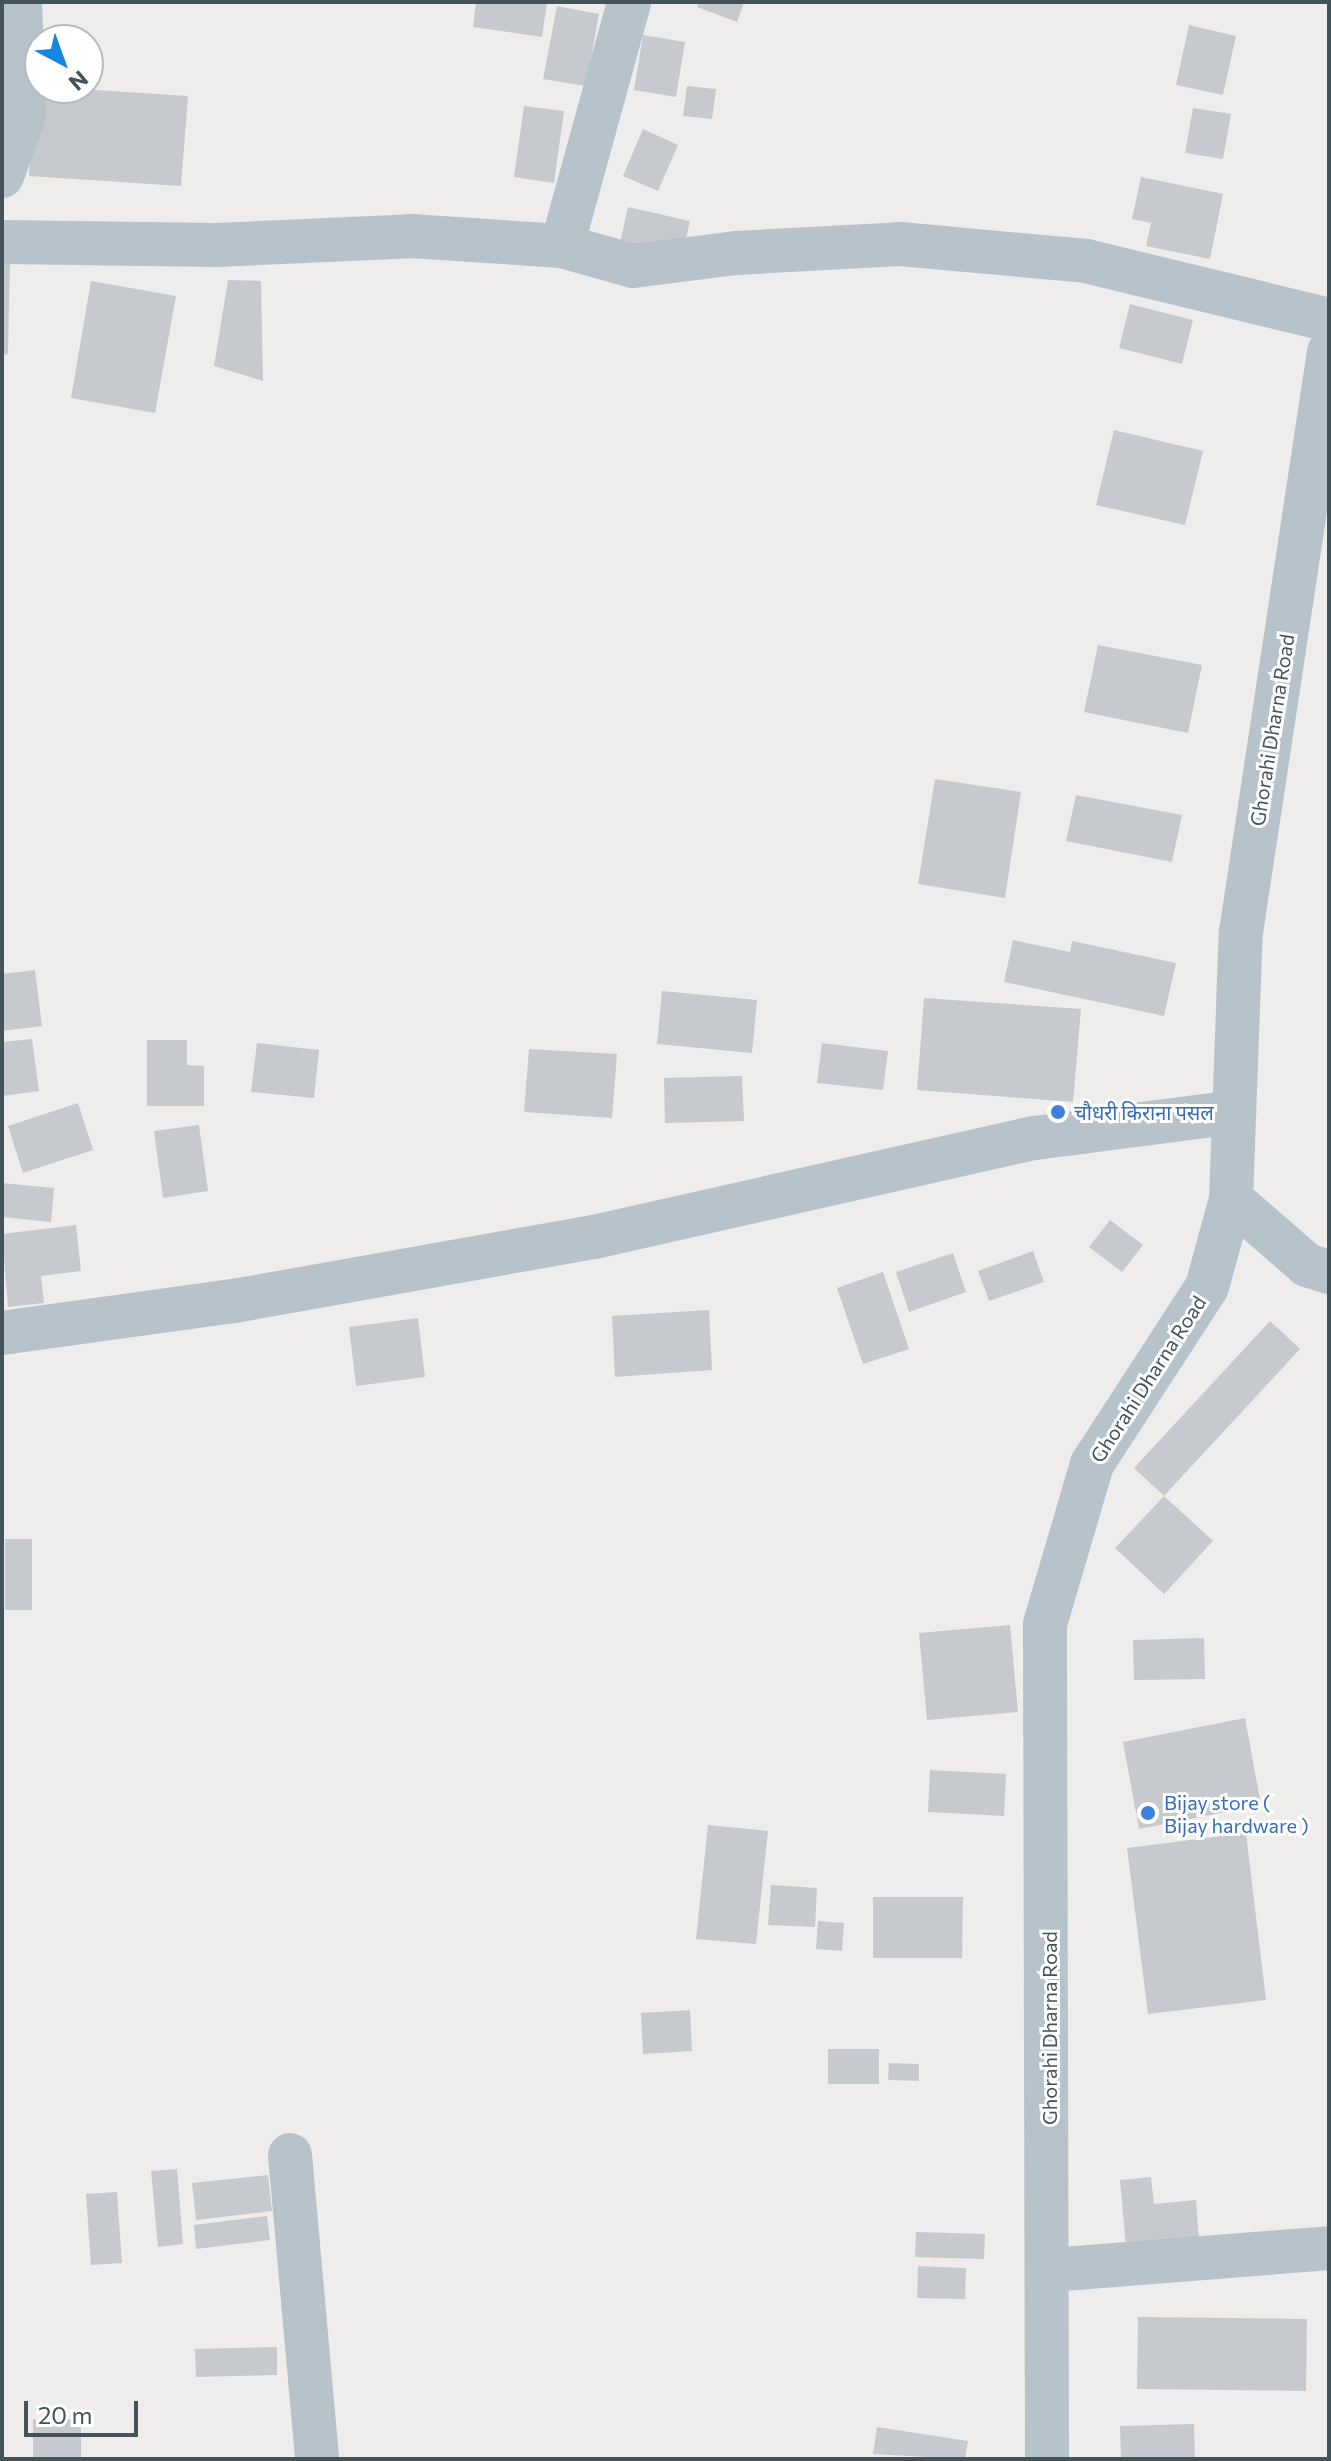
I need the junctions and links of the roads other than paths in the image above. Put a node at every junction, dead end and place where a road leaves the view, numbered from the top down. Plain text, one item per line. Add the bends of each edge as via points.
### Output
1 (20, 2) edge
2 (629, 2) edge
3 (2, 176) edge
4 (2, 242) edge
5 (562, 246) junction
6 (1329, 320) edge
7 (1329, 352) edge
8 (1234, 1112) junction
9 (1231, 1199) junction
10 (1329, 1272) edge
11 (2, 1333) edge
12 (290, 2155) dead end
13 (1329, 2248) edge
14 (1051, 2270) junction
15 (317, 2459) edge
16 (1047, 2459) edge

1 - 3 street via 24,116
2 - 5 street
4 - 5 street via 216,245 411,236
5 - 6 street via 633,266 736,253 900,244 1086,261
7 - 8 street, Ghorahi Dharna Road via 1241,932
8 - 9 street, Ghorahi Dharna Road
8 - 11 street via 1035,1138 594,1237 234,1301
9 - 10 street via 1307,1265
9 - 14 street, Ghorahi Dharna Road via 1207,1287 1092,1464 1045,1624
12 - 15 street
13 - 14 street
14 - 16 street, Ghorahi Dharna Road

